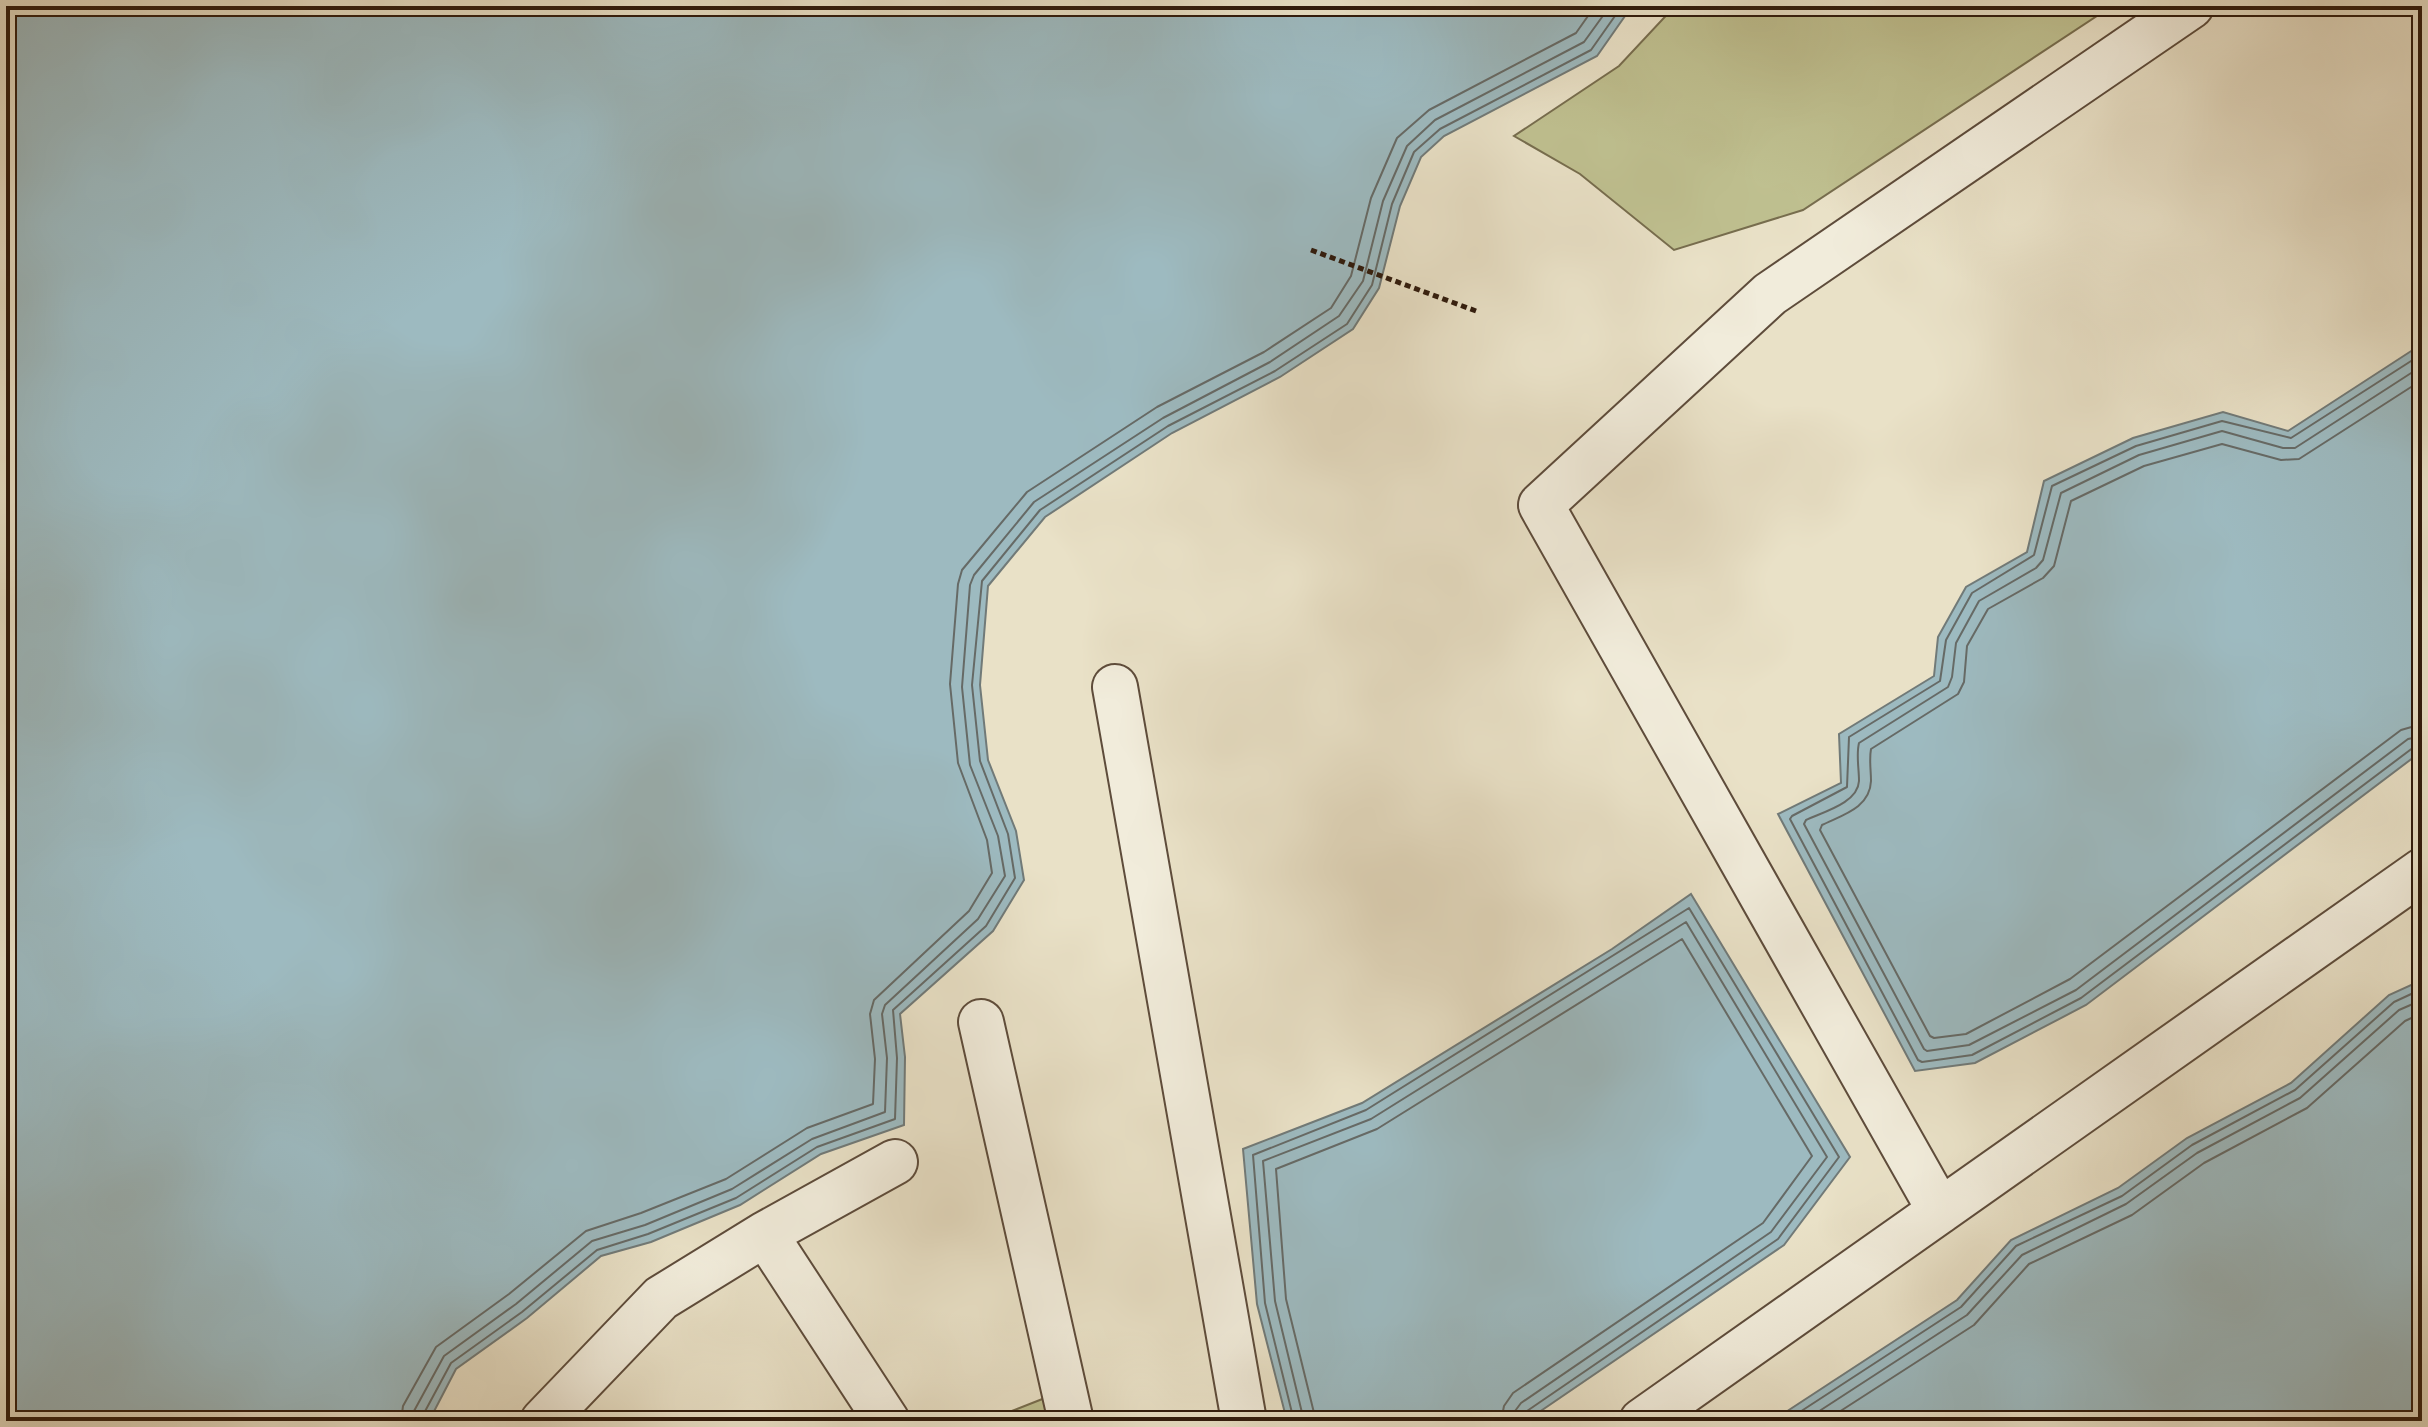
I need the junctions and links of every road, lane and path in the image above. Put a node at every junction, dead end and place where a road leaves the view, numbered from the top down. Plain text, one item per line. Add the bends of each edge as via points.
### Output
1 (2191, 6) edge
2 (1311, 250) dead end
3 (1476, 311) dead end
4 (1115, 687) dead end
5 (2422, 871) edge
6 (981, 1022) dead end
7 (895, 1162) dead end
8 (1940, 1211) junction
9 (765, 1234) junction
10 (543, 1421) edge
11 (887, 1421) edge
12 (1071, 1421) edge
13 (1244, 1421) edge
14 (1642, 1421) edge

1 - 8 street via 1770,294 1541,505
2 - 3 path
4 - 13 street
5 - 8 street
6 - 12 street
7 - 9 street
8 - 14 street
9 - 10 street via 661,1298
9 - 11 street

